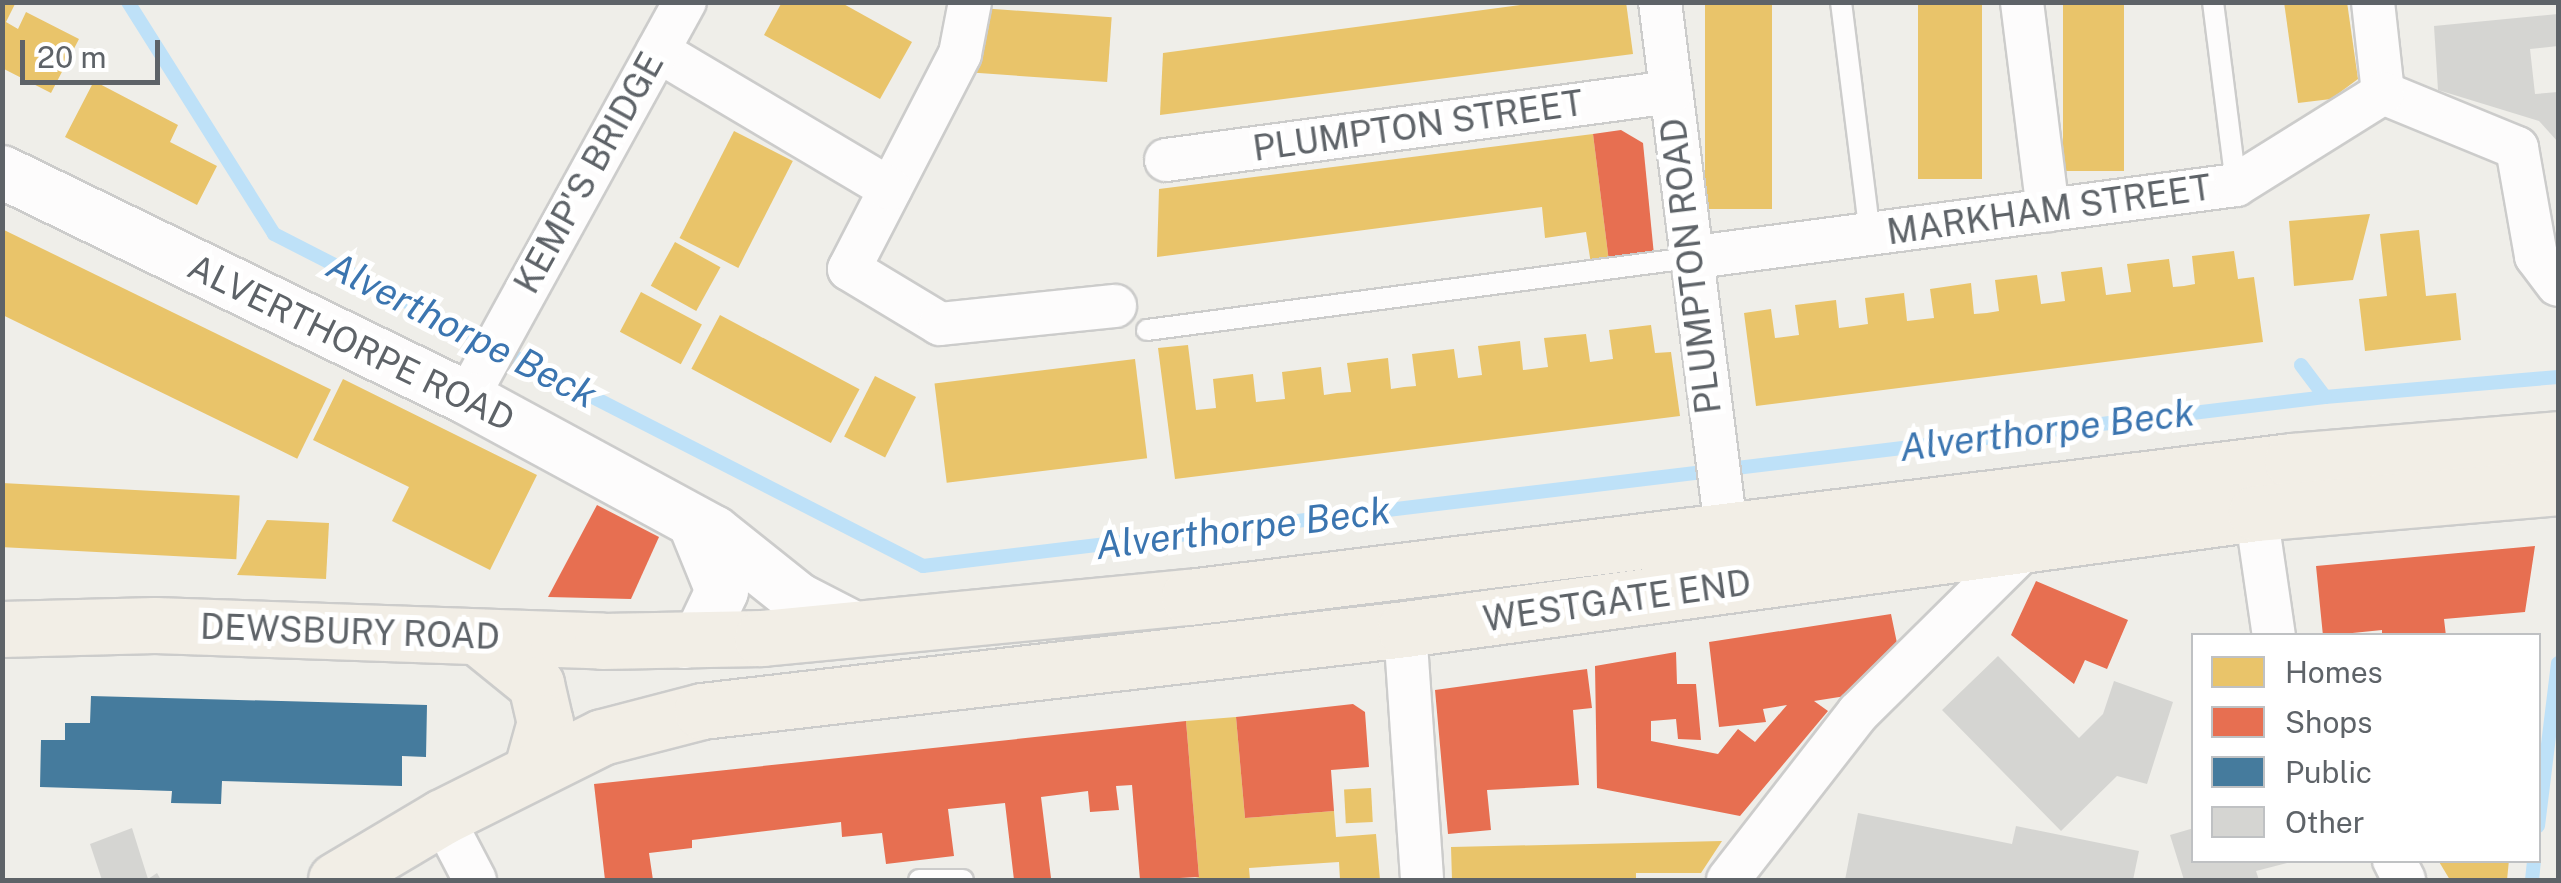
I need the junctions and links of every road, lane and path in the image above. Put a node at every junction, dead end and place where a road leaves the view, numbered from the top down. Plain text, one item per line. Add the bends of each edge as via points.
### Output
1 (685, 2) edge
2 (970, 2) edge
3 (1660, 2) edge
4 (1841, 2) edge
5 (2022, 2) edge
6 (2213, 2) edge
7 (2373, 2) edge
8 (658, 51) junction
9 (1671, 92) junction
10 (2384, 94) junction
11 (1166, 160) dead end
12 (2, 172) edge
13 (2236, 185) junction
14 (890, 188) junction
15 (2048, 210) junction
16 (1870, 234) junction
17 (1689, 258) junction
18 (2551, 262) edge
19 (1131, 318) joint
20 (476, 379) junction
21 (2558, 438) edge
22 (2558, 487) edge
23 (2256, 513) junction
24 (1725, 520) junction
25 (2022, 521) junction
26 (694, 522) junction
27 (1838, 571) junction
28 (1405, 629) junction
29 (856, 630) junction
30 (7, 631) edge
31 (2274, 633) edge
32 (478, 637) junction
33 (684, 642) junction
34 (531, 772) junction
35 (442, 818) junction
36 (336, 880) edge
37 (475, 880) edge
38 (919, 880) edge
39 (963, 880) edge
40 (1422, 880) edge
41 (1728, 880) edge

1 - 8 street, KEMP'S BRIDGE
2 - 14 street via 960,54
3 - 9 street, PLUMPTON ROAD
4 - 16 lane
5 - 15 street
6 - 13 lane
7 - 10 street
8 - 14 street
8 - 20 street, KEMP'S BRIDGE
9 - 11 street, PLUMPTON STREET
9 - 17 street, PLUMPTON ROAD
10 - 13 street, MARKHAM STREET
10 - 18 street via 2518,148
12 - 20 street, ALVERTHORPE ROAD
13 - 15 street, MARKHAM STREET
14 - 19 street via 848,269 940,324
15 - 16 street, MARKHAM STREET
16 - 17 street, MARKHAM STREET
17 - 19 lane
17 - 24 street, PLUMPTON ROAD
20 - 26 street, ALVERTHORPE ROAD
21 - 25 highway, WESTGATE END via 2292,461
22 - 23 highway, WESTGATE END
23 - 25 highway, WESTGATE END
23 - 31 street
24 - 25 highway, WESTGATE END
24 - 27 highway
24 - 29 highway, WESTGATE END via 1189,597
25 - 27 highway, WESTGATE END
25 - 41 street via 1858,713
26 - 29 street, ALVERTHORPE ROAD via 798,600
26 - 33 street via 722,591 711,621
27 - 28 highway, WESTGATE END
28 - 34 highway, WESTGATE END via 676,717 602,737
28 - 40 street
29 - 33 highway, WESTGATE END
30 - 32 highway, DEWSBURY ROAD via 155,625
32 - 33 highway, DEWSBURY ROAD
32 - 34 highway via 536,684 545,722
34 - 35 highway, WESTGATE END
35 - 36 highway, WESTGATE END
35 - 37 street
38 - 39 lane

